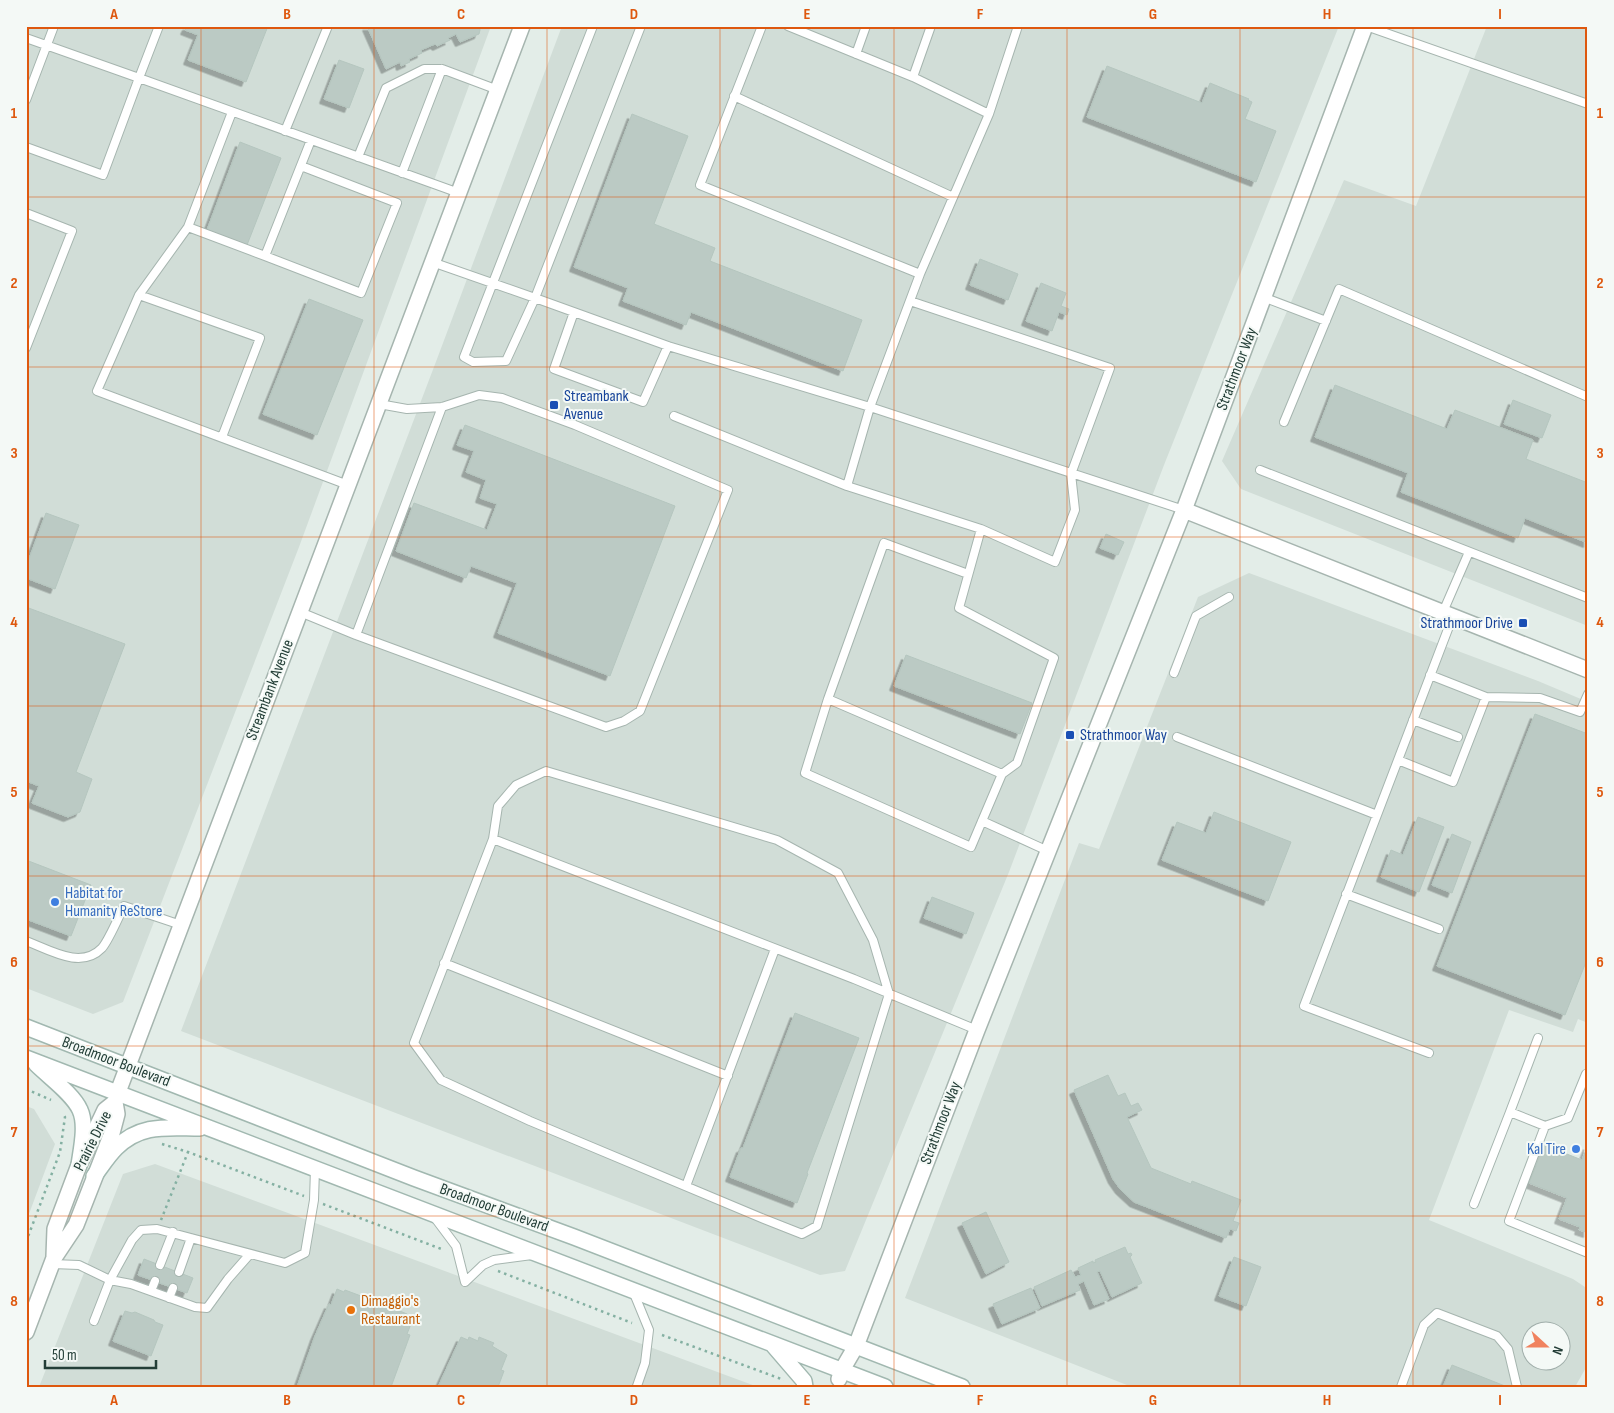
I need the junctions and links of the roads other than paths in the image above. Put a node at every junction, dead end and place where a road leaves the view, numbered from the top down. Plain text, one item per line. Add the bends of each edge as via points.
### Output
1 (54, 26) edge
2 (159, 26) edge
3 (328, 26) edge
4 (522, 26) edge
5 (593, 26) edge
6 (641, 26) edge
7 (762, 26) edge
8 (788, 26) edge
9 (866, 26) edge
10 (931, 26) edge
11 (1018, 26) edge
12 (1366, 26) edge
13 (26, 38) edge
14 (47, 45) junction
15 (856, 54) junction
16 (442, 69) junction
17 (913, 77) junction
18 (139, 78) junction
19 (498, 90) junction
20 (734, 96) junction
21 (26, 100) edge
22 (1588, 104) edge
23 (232, 112) junction
24 (989, 114) junction
25 (285, 131) junction
26 (311, 140) junction
27 (26, 147) edge
28 (358, 157) junction
29 (301, 166) junction
30 (402, 173) junction
31 (458, 193) junction
32 (953, 197) junction
33 (26, 213) edge
34 (188, 228) junction
35 (265, 256) junction
36 (432, 262) junction
37 (920, 274) junction
38 (493, 283) junction
39 (139, 295) junction
40 (1263, 297) junction
41 (535, 298) junction
42 (910, 301) junction
43 (574, 312) junction
44 (1326, 321) junction
45 (668, 346) junction
46 (26, 348) edge
47 (1588, 397) edge
48 (379, 404) junction
49 (870, 407) junction
50 (442, 408) junction
51 (674, 416) dead end
52 (1284, 422) dead end
53 (222, 438) junction
54 (1260, 470) dead end
55 (1071, 474) junction
56 (348, 485) junction
57 (847, 486) junction
58 (1184, 510) junction
59 (981, 528) junction
60 (1469, 552) junction
61 (968, 574) junction
62 (1229, 596) dead end
63 (1588, 598) edge
64 (300, 612) junction
65 (1448, 614) junction
66 (356, 635) junction
67 (1588, 670) edge
68 (1174, 673) dead end
69 (1430, 675) junction
70 (1588, 694) edge
71 (1486, 696) junction
72 (828, 699) junction
73 (1413, 720) junction
74 (1177, 737) dead end
75 (1458, 737) dead end
76 (1398, 760) junction
77 (1002, 774) junction
78 (1377, 815) junction
79 (982, 821) junction
80 (492, 838) junction
81 (1048, 851) junction
82 (1346, 894) junction
83 (181, 925) junction
84 (1439, 930) dead end
85 (26, 941) edge
86 (775, 949) junction
87 (444, 963) junction
88 (889, 994) junction
89 (26, 1027) edge
90 (977, 1030) junction
91 (1538, 1038) dead end
92 (1430, 1053) dead end
93 (29, 1059) edge
94 (128, 1066) junction
95 (1588, 1074) edge
96 (728, 1076) junction
97 (117, 1097) junction
98 (1510, 1112) junction
99 (1545, 1126) junction
100 (211, 1128) junction
101 (79, 1166) junction
102 (315, 1169) junction
103 (94, 1176) junction
104 (686, 1186) junction
105 (1474, 1204) dead end
106 (430, 1212) junction
107 (173, 1232) junction
108 (191, 1238) junction
109 (1588, 1253) edge
110 (250, 1254) junction
111 (540, 1254) junction
112 (53, 1261) junction
113 (160, 1265) dead end
114 (179, 1272) dead end
115 (110, 1280) junction
116 (155, 1281) dead end
117 (173, 1288) dead end
118 (151, 1291) junction
119 (633, 1291) junction
120 (169, 1298) junction
121 (94, 1320) dead end
122 (26, 1332) edge
123 (772, 1344) junction
124 (856, 1346) junction
125 (838, 1380) edge
126 (637, 1386) edge
127 (805, 1387) edge
128 (885, 1387) edge
129 (962, 1387) edge
130 (1401, 1387) edge
131 (1517, 1387) edge

1 - 14 lane
2 - 18 lane
3 - 25 lane
4 - 19 street, Streambank Avenue
5 - 38 lane
6 - 41 lane
7 - 20 lane
8 - 15 lane
9 - 15 lane
10 - 17 lane
11 - 24 lane
12 - 22 lane
12 - 40 street, Strathmoor Way
13 - 14 lane
14 - 18 lane
14 - 21 lane
15 - 17 lane
16 - 19 lane
16 - 28 lane via 424,69 386,88
16 - 30 lane
17 - 24 lane
18 - 23 lane
18 - 27 lane via 103,176
19 - 31 street, Streambank Avenue
20 - 32 lane
20 - 37 lane via 700,185
23 - 25 lane
23 - 34 lane
24 - 32 lane
25 - 26 lane
26 - 28 lane
26 - 29 lane
28 - 30 lane
29 - 35 lane
29 - 35 lane via 397,203 361,293
30 - 31 lane
31 - 36 street, Streambank Avenue
32 - 37 lane
33 - 46 lane via 72,231
34 - 35 lane
34 - 39 lane
36 - 38 lane
36 - 48 street, Streambank Avenue
37 - 42 lane
38 - 41 lane
38 - 41 lane via 464,357 473,362 506,361
39 - 53 lane via 260,338
39 - 53 lane via 97,391
40 - 44 lane
40 - 58 street, Strathmoor Way
41 - 43 lane
42 - 49 lane
42 - 55 lane via 1110,368
43 - 45 lane
43 - 45 lane via 554,370 643,402
44 - 47 lane via 1339,289
44 - 52 lane
45 - 49 lane
48 - 50 lane via 407,409
48 - 56 street, Streambank Avenue
49 - 55 lane
49 - 57 lane
50 - 66 lane
50 - 66 lane via 480,395 502,398 576,425 728,490 640,711 624,722 606,727
51 - 57 lane
53 - 56 lane
54 - 60 lane
55 - 58 lane
55 - 59 lane via 1075,510 1056,562
56 - 64 street, Streambank Avenue
57 - 59 lane
58 - 65 street
58 - 81 street, Strathmoor Way
59 - 61 lane
60 - 63 lane
60 - 65 lane
61 - 72 lane via 884,544
61 - 77 lane via 959,608 1054,658 1018,764
62 - 68 lane via 1196,616
64 - 66 lane
64 - 83 street, Streambank Avenue
65 - 67 street
65 - 69 lane
69 - 71 lane
69 - 73 lane
70 - 71 lane via 1580,712 1540,698
71 - 76 lane via 1453,782
72 - 77 lane
72 - 79 lane via 805,773 971,847
73 - 75 lane
73 - 76 lane
74 - 78 lane
76 - 78 lane
77 - 79 lane
78 - 82 lane
79 - 81 lane
80 - 86 lane
80 - 87 lane
80 - 88 lane via 498,806 516,786 546,771 778,840 838,873 873,940
81 - 90 street, Strathmoor Way
82 - 84 lane
82 - 92 lane via 1304,1006
83 - 85 lane via 124,906 103,947 87,958 70,958
83 - 94 street, Streambank Avenue
86 - 88 lane
86 - 96 lane
87 - 96 lane
87 - 104 lane via 414,1042 441,1080
88 - 90 lane
88 - 104 lane via 817,1226 802,1234
89 - 94 street, Broadmoor Boulevard
90 - 124 street, Strathmoor Way
91 - 98 lane
93 - 97 street, Broadmoor Boulevard
93 - 101 street via 68,1095 80,1111 84,1132
94 - 97 street, Streambank Avenue
94 - 124 street, Broadmoor Boulevard
95 - 99 lane via 1568,1118
96 - 104 lane
97 - 100 street, Broadmoor Boulevard
97 - 101 street, Prairie Drive via 105,1110
97 - 103 street, Prairie Drive via 112,1133
98 - 99 lane
98 - 105 lane
99 - 109 lane via 1509,1221
100 - 102 street, Broadmoor Boulevard
100 - 103 street via 155,1128 135,1132 116,1148
101 - 112 street, Prairie Drive via 56,1230
102 - 106 street, Broadmoor Boulevard
102 - 110 lane via 306,1253 285,1263
103 - 112 street, Prairie Drive via 76,1225
106 - 111 street, Broadmoor Boulevard
106 - 111 lane via 456,1246 465,1282 483,1265 494,1260
107 - 108 lane
107 - 113 lane
107 - 115 lane via 142,1230 132,1240
108 - 110 lane
108 - 114 lane
110 - 120 lane via 207,1308
111 - 119 street, Broadmoor Boulevard
112 - 115 lane via 78,1265
112 - 122 street, Prairie Drive
115 - 118 lane
115 - 121 lane
116 - 118 lane
117 - 120 lane
118 - 120 lane
119 - 123 street, Broadmoor Boulevard
119 - 126 lane via 649,1330 645,1363
123 - 125 street, Broadmoor Boulevard
123 - 127 street via 804,1381
124 - 125 street, Strathmoor Way
124 - 129 street, Broadmoor Boulevard
125 - 128 street, Broadmoor Boulevard
130 - 131 lane via 1424,1325 1437,1312 1497,1336 1508,1349

